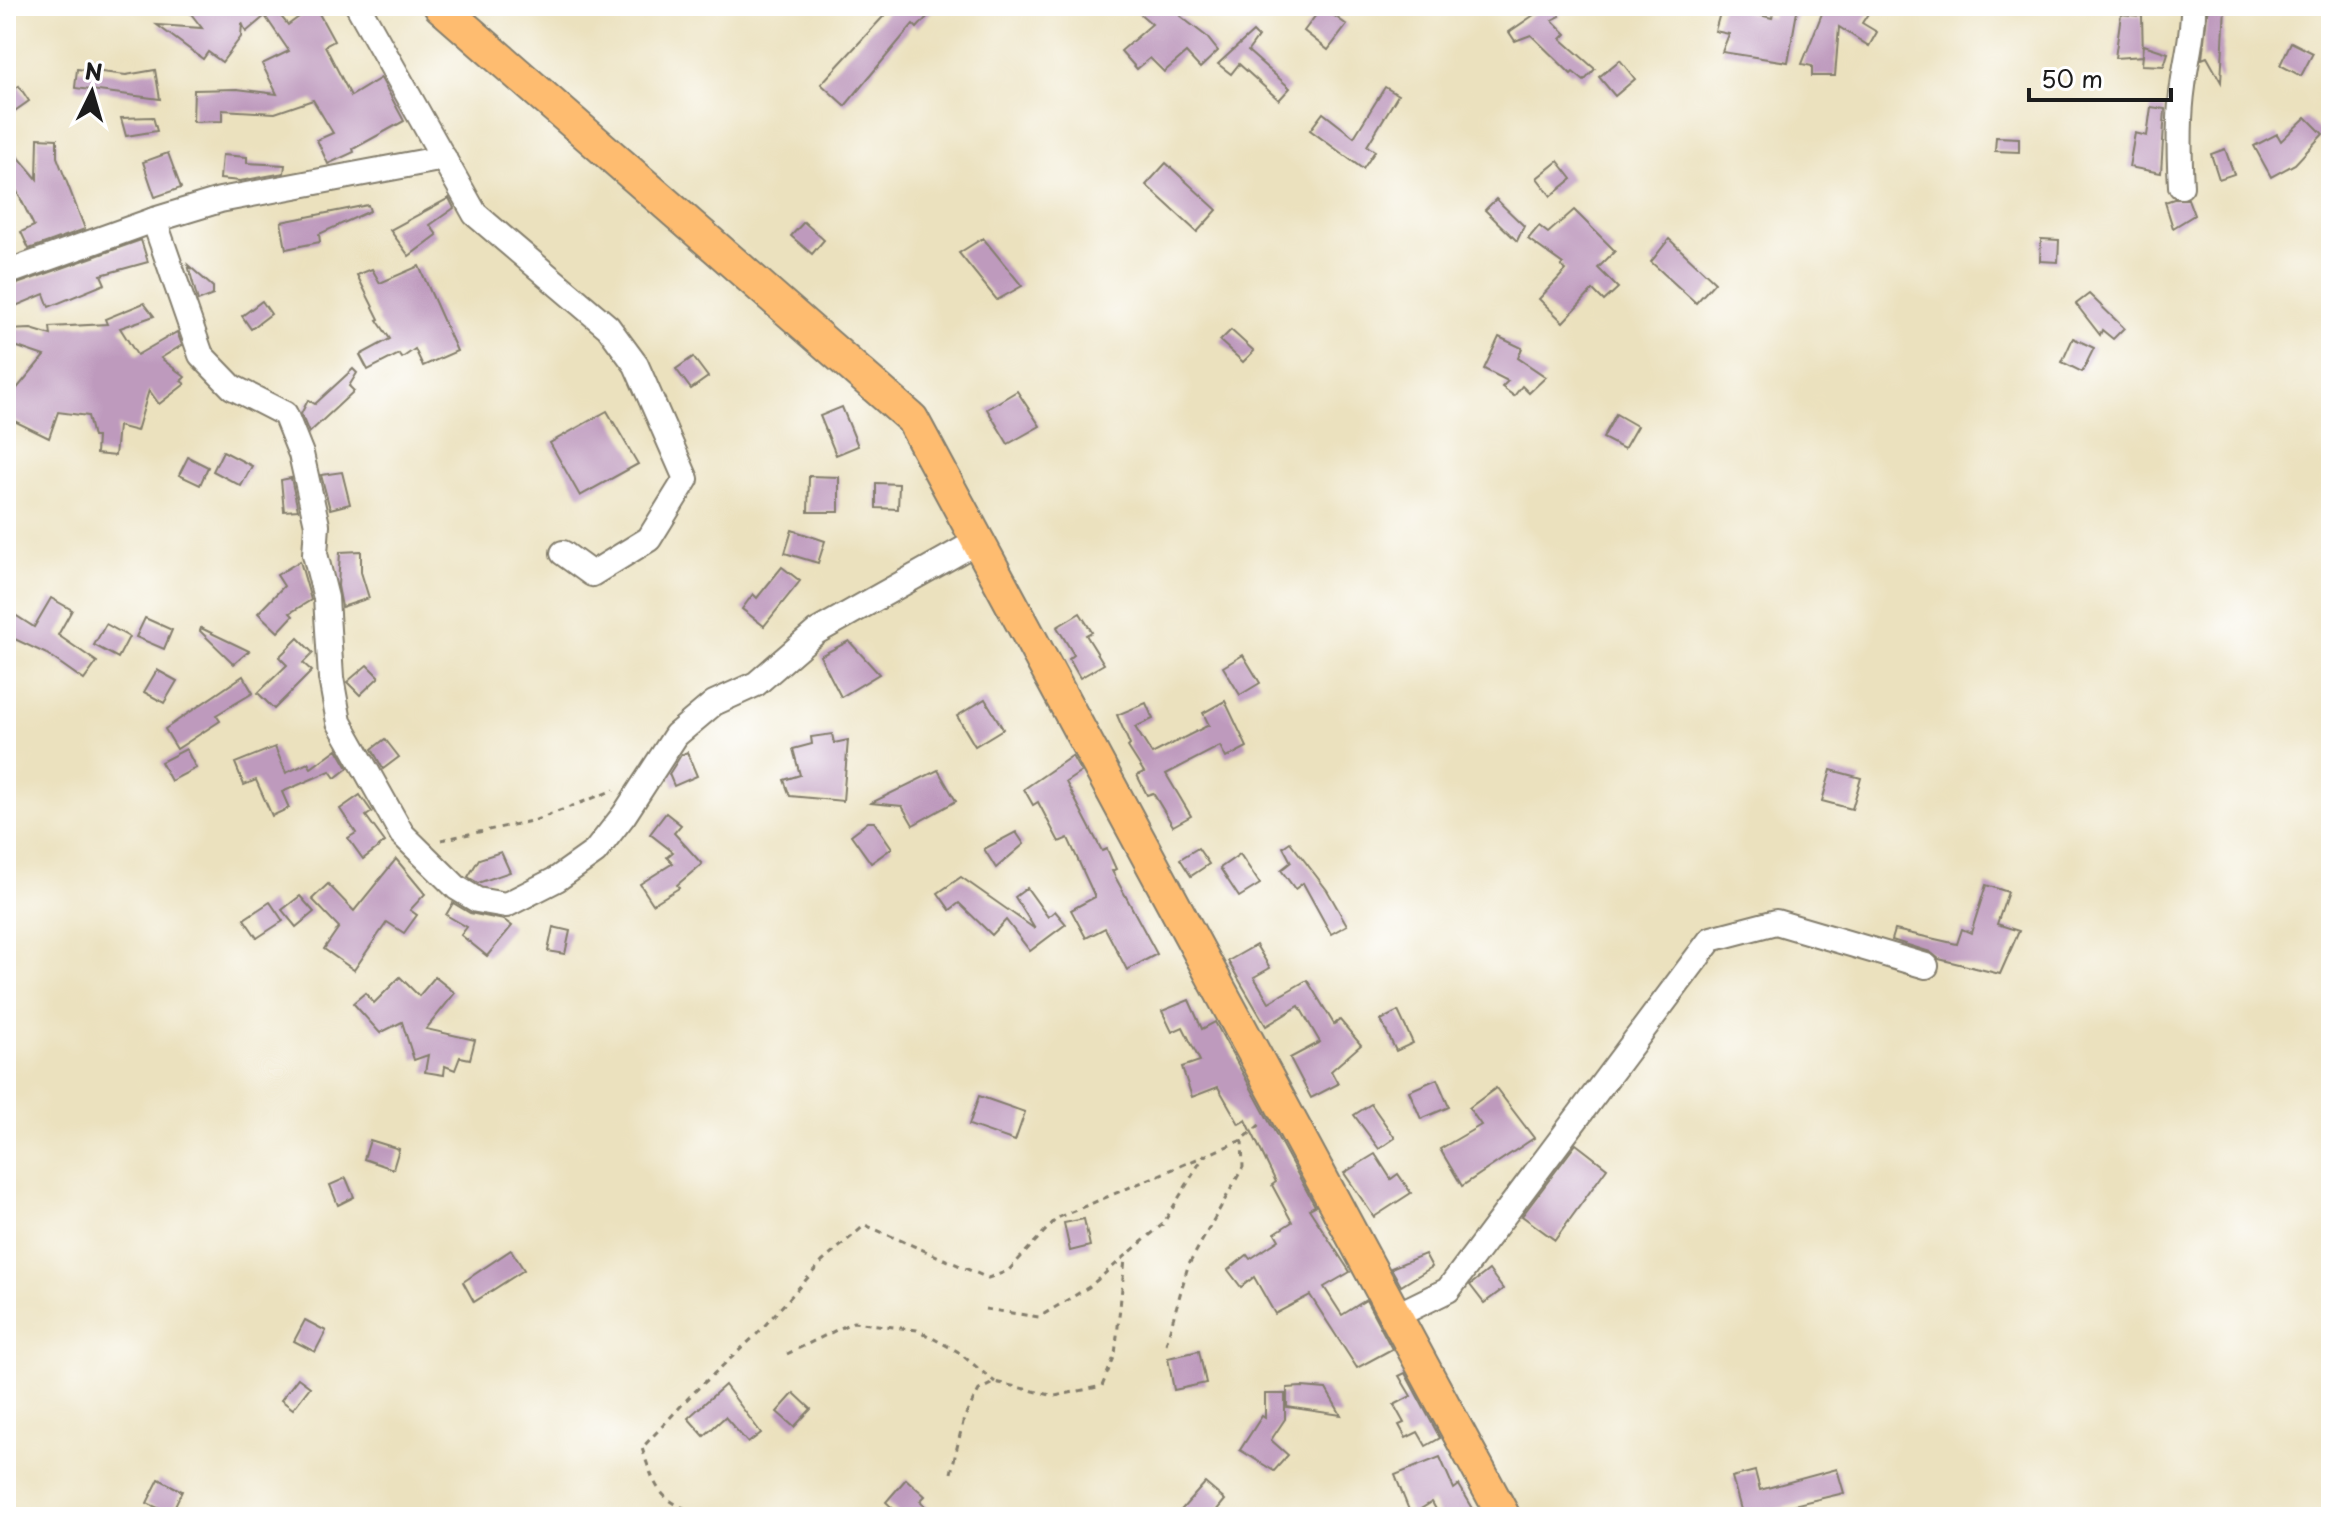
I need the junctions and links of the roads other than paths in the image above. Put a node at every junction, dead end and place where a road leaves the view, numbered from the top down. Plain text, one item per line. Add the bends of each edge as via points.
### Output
1 (358, 6) edge
2 (440, 6) edge
3 (2193, 6) edge
4 (444, 158) junction
5 (2181, 186) dead end
6 (154, 220) junction
7 (6, 273) edge
8 (978, 541) junction
9 (563, 553) dead end
10 (1926, 966) dead end
11 (1397, 1315) junction
12 (1504, 1517) edge

1 - 4 street
2 - 8 main road via 912,419
3 - 5 street via 2178,145
4 - 6 street via 220,200
4 - 9 street via 475,214 608,327 636,365 686,479 649,539 592,574
6 - 7 street
6 - 8 street via 201,355 232,387 285,414 301,454 317,525 315,554 326,598 339,722 402,834 457,888 477,900 506,905 595,852 676,735 714,703 756,684 816,632
8 - 11 main road
10 - 11 street via 1776,922 1711,939 1448,1290
11 - 12 main road

